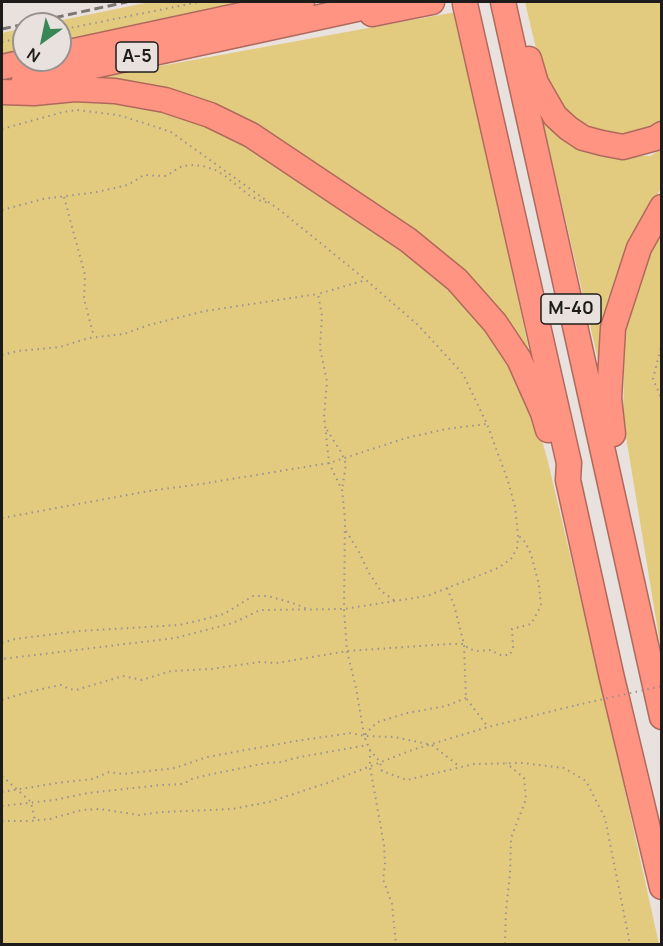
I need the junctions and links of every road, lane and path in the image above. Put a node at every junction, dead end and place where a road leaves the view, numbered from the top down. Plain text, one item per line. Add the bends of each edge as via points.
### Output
1 (200, 2) edge
2 (302, 2) edge
3 (389, 2) edge
4 (432, 2) edge
5 (504, 2) edge
6 (465, 4) dead end
7 (72, 28) edge
8 (273, 28) junction
9 (72, 51) edge
10 (2, 90) edge
11 (2, 129) edge
12 (662, 134) edge
13 (64, 196) junction
14 (272, 203) junction
15 (662, 207) edge
16 (2, 210) edge
17 (366, 280) junction
18 (318, 294) junction
19 (94, 337) junction
20 (662, 343) edge
21 (2, 355) edge
22 (662, 400) edge
23 (487, 424) junction
24 (325, 427) junction
25 (344, 457) junction
26 (329, 463) junction
27 (568, 480) junction
28 (342, 490) junction
29 (2, 518) edge
30 (345, 531) junction
31 (518, 535) junction
32 (447, 588) junction
33 (395, 601) junction
34 (308, 609) junction
35 (344, 609) junction
36 (640, 617) junction
37 (2, 643) edge
38 (464, 645) junction
39 (347, 651) junction
40 (2, 659) edge
41 (662, 686) edge
42 (466, 698) junction
43 (2, 700) edge
44 (662, 717) edge
45 (488, 727) junction
46 (364, 736) junction
47 (367, 745) junction
48 (432, 745) junction
49 (370, 750) junction
50 (380, 762) junction
51 (506, 763) junction
52 (370, 766) junction
53 (460, 767) junction
54 (2, 776) edge
55 (18, 790) junction
56 (2, 792) edge
57 (31, 802) junction
58 (2, 806) edge
59 (2, 821) edge
60 (35, 821) junction
61 (662, 887) edge
62 (396, 945) edge
63 (505, 945) edge
64 (630, 945) edge

1 - 7 path
2 - 9 highway, A-5
3 - 8 highway, A-5
4 - 8 highway via 287,32
5 - 12 highway via 526,48 536,83 555,116 568,128 584,138 623,147
5 - 36 highway, M-40
6 - 27 highway, M-40 via 569,463
8 - 10 highway, A-5 via 51,75
10 - 27 highway via 115,91 165,100 210,115 251,135 408,240 457,280 495,323 519,359 543,413 558,465
11 - 14 path via 76,110 118,115 171,132
13 - 14 path via 128,185 144,175 166,176 182,166 194,165 215,170 249,195
13 - 16 path
13 - 19 path via 85,275 84,299
14 - 17 path
15 - 36 highway via 639,248 613,328 609,399 615,453 637,557
17 - 18 path
17 - 23 path via 418,325 463,374
18 - 19 path via 205,310 124,334
18 - 24 path via 322,315 320,348 327,382
19 - 21 path via 60,347
20 - 22 path via 653,379
23 - 25 path via 406,438
23 - 31 path via 508,481
24 - 25 path
24 - 26 path
25 - 26 path
25 - 28 path
26 - 28 path
26 - 29 path via 149,490
27 - 61 highway, M-40
28 - 30 path
30 - 33 path via 381,591
30 - 35 path
31 - 32 path via 511,559
31 - 38 path via 531,554 541,606 531,624 512,629 510,655 499,656 490,650 477,651
32 - 33 path via 428,596
32 - 38 path
33 - 35 path
34 - 35 path
34 - 37 path via 268,596 253,596 224,614 179,625 79,631
34 - 40 path via 260,610 233,623 175,638
35 - 39 path
36 - 44 highway, M-40
38 - 39 path
38 - 42 path
39 - 43 path via 276,663 171,671 142,680 123,676 76,690 61,685
39 - 46 path
41 - 45 path, bridge
42 - 45 path
42 - 46 path via 378,722
45 - 48 path
46 - 47 path
46 - 48 path via 395,737
46 - 55 path via 351,733 296,741 207,757 175,768 109,772 93,779
47 - 49 path
47 - 57 path via 203,776 183,784
48 - 50 path
48 - 53 path
49 - 50 path
49 - 52 path
50 - 52 path
50 - 53 path via 382,771 406,780
51 - 53 path
51 - 63 path via 524,778 526,799 512,838
51 - 64 path via 564,768 586,781 605,818
52 - 60 path via 268,802 232,809 139,815 82,810
52 - 62 path via 382,830 383,879 392,904
54 - 55 path
55 - 56 path
55 - 57 path
57 - 58 path
57 - 60 path
59 - 60 path

